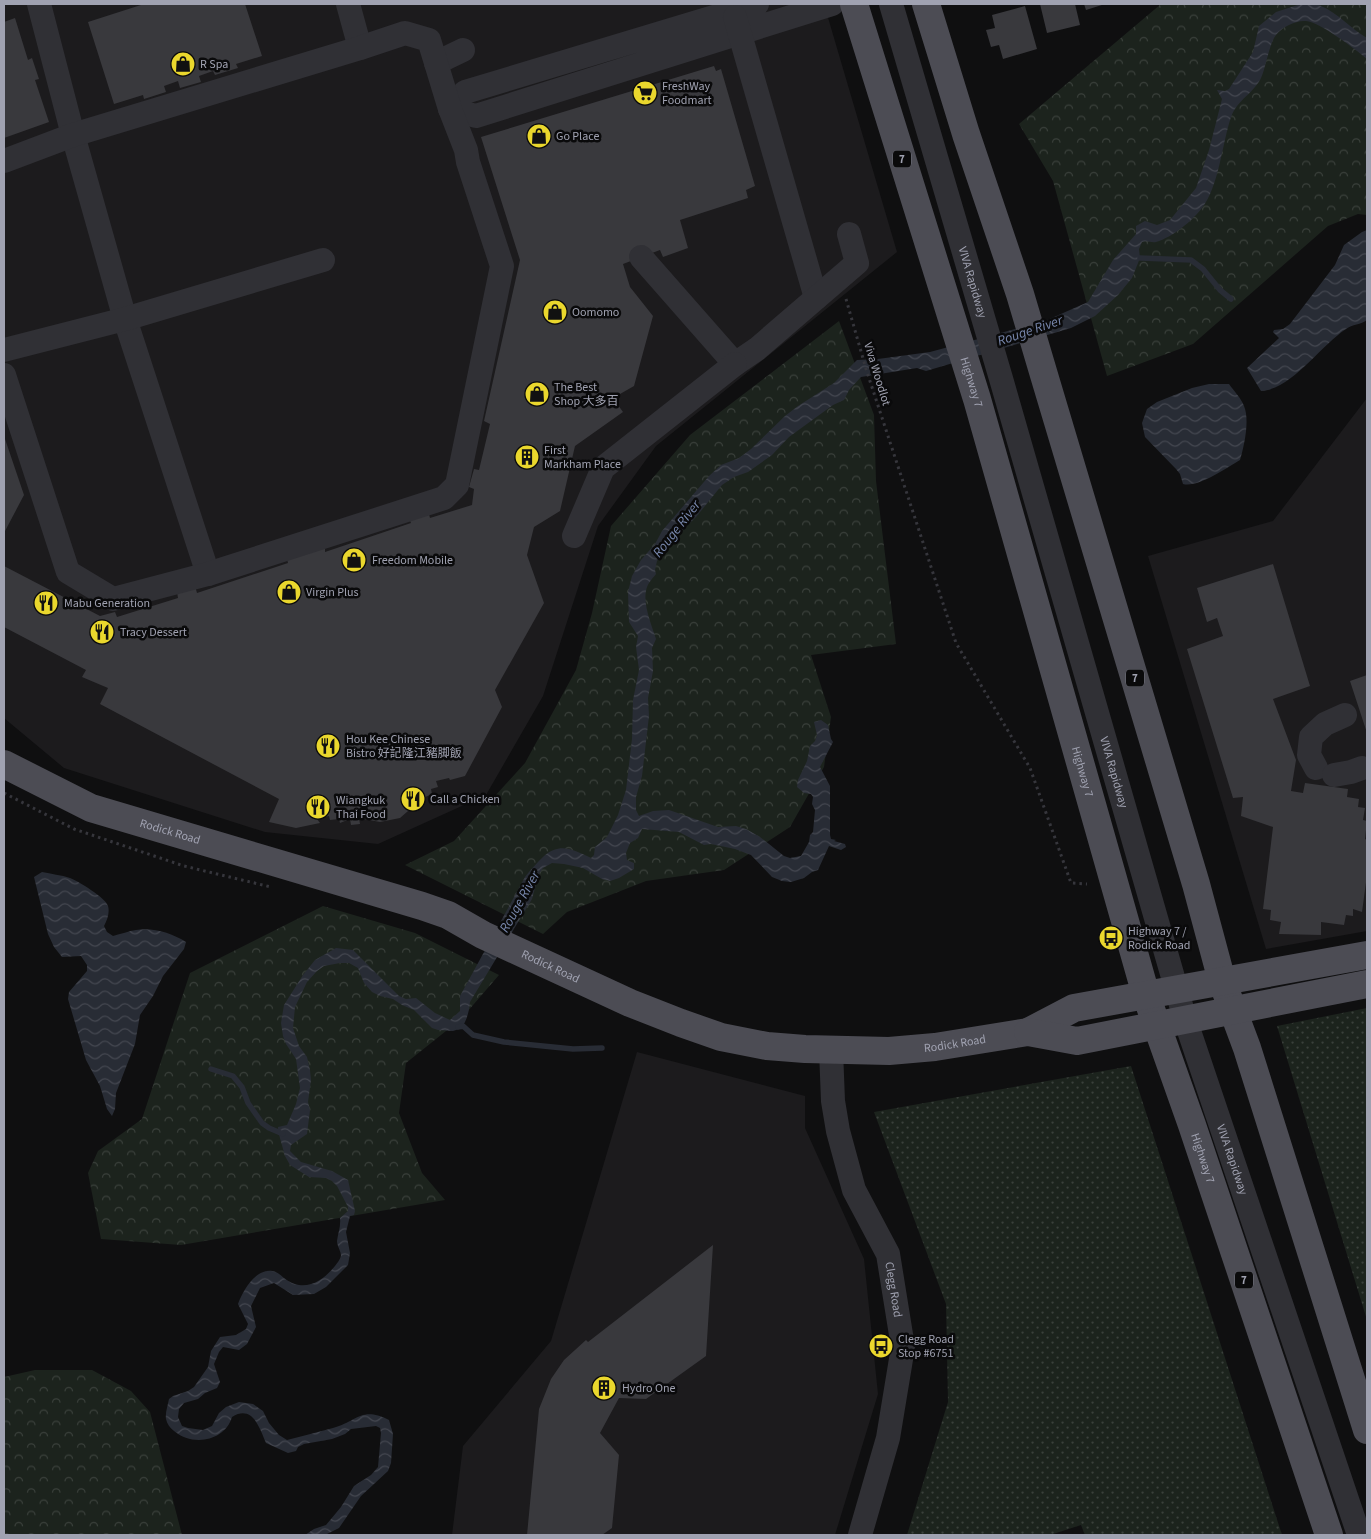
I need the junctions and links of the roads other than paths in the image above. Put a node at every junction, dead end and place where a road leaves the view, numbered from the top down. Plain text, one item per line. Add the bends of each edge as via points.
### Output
1 (39, 4) edge
2 (348, 4) edge
3 (757, 4) edge
4 (832, 4) edge
5 (854, 4) edge
6 (891, 4) edge
7 (926, 4) edge
8 (733, 11) junction
9 (741, 33) junction
10 (360, 48) junction
11 (463, 50) dead end
12 (436, 63) junction
13 (450, 109) junction
14 (73, 135) junction
15 (4, 160) edge
16 (849, 234) dead end
17 (641, 257) dead end
18 (323, 260) dead end
19 (816, 298) junction
20 (125, 319) junction
21 (4, 350) edge
22 (735, 364) junction
23 (4, 374) edge
24 (574, 536) dead end
25 (208, 574) junction
26 (1345, 715) dead end
27 (4, 764) edge
28 (1362, 768) dead end
29 (1367, 955) edge
30 (1222, 982) junction
31 (1367, 984) edge
32 (1176, 989) junction
33 (1146, 994) junction
34 (1233, 1011) junction
35 (1185, 1019) junction
36 (1158, 1024) junction
37 (1028, 1032) junction
38 (831, 1050) junction
39 (1367, 1430) edge
40 (860, 1535) edge
41 (1329, 1535) edge
42 (1359, 1535) edge

1 - 14 street
2 - 10 street
3 - 8 street
4 - 9 street
5 - 33 main road, Highway 7 / 7 via 977,398
6 - 32 street, VIVA Rapidway
7 - 30 main road, 7 via 1020,294 1196,884
8 - 9 street
8 - 13 street via 465,92
9 - 13 street via 476,116
9 - 19 street
10 - 12 street via 405,32 429,40
10 - 14 street
11 - 12 street
12 - 13 street
13 - 25 street via 502,266 457,485 444,498
14 - 15 street
14 - 20 street
16 - 19 street via 856,263
17 - 22 street
18 - 20 street
19 - 22 street via 758,350
20 - 21 street
20 - 25 street
22 - 24 street via 603,468
23 - 25 street via 68,572 113,599
26 - 28 street via 1325,724 1311,737 1309,755 1325,771 1350,772
27 - 38 main road, Rodick Road via 91,808 448,916 483,935 681,1023 722,1037 767,1046
29 - 30 main road, Rodick Road
30 - 32 main road, Rodick Road
30 - 34 main road, 7
31 - 34 main road, Rodick Road
32 - 33 main road, Rodick Road
32 - 35 street, VIVA Rapidway
33 - 36 main road, Highway 7 / 7
33 - 37 main road, Rodick Road via 1074,1008
34 - 35 main road, Rodick Road
34 - 39 main road, 7
35 - 36 main road, Rodick Road
35 - 42 street, VIVA Rapidway
36 - 37 main road, Rodick Road via 1077,1041
36 - 41 main road, Highway 7 / 7
37 - 38 main road, Rodick Road via 935,1047 889,1051
38 - 40 street, Clegg Road via 838,1131 854,1190 888,1254 903,1348 888,1438

